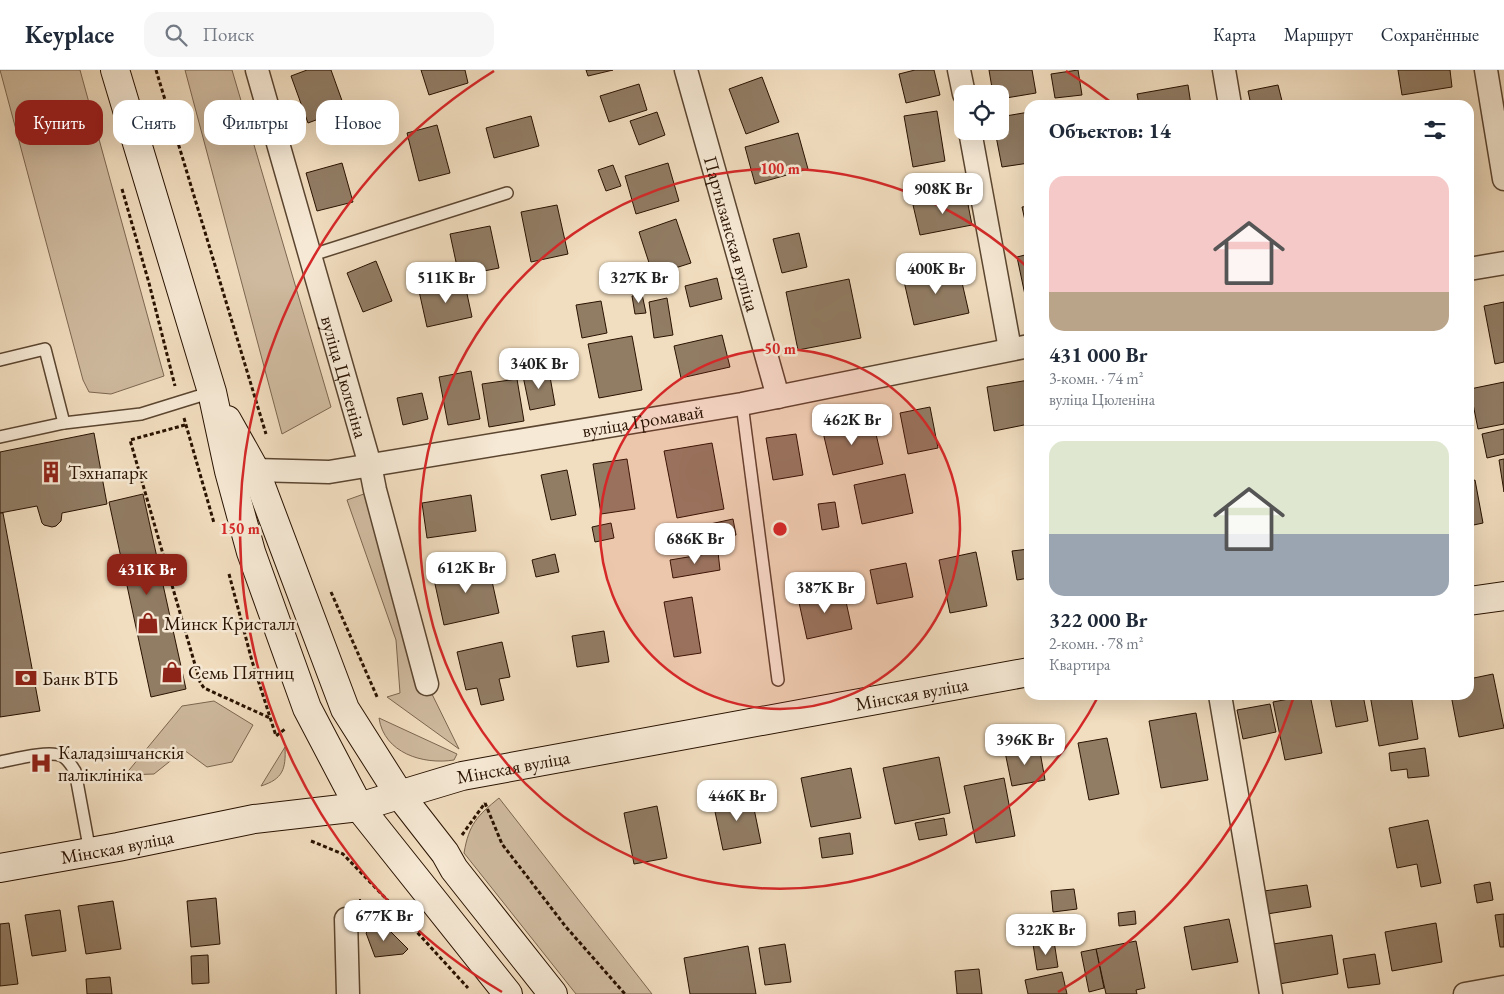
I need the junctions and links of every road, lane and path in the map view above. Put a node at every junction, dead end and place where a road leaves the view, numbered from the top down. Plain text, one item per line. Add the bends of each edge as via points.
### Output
1 (115, 70) edge
2 (156, 70) edge
3 (257, 70) edge
4 (686, 70) edge
5 (959, 70) edge
6 (1224, 70) edge
7 (1486, 70) edge
8 (962, 85) edge
9 (1229, 100) edge
10 (972, 140) edge
11 (1504, 179) edge
12 (507, 193) dead end
13 (309, 256) junction
14 (1504, 263) edge
15 (1474, 268) edge
16 (1019, 348) edge
17 (0, 360) edge
18 (212, 392) junction
19 (778, 396) junction
20 (742, 404) junction
21 (64, 423) junction
22 (186, 425) dead end
23 (0, 437) edge
24 (370, 465) junction
25 (266, 471) junction
26 (1504, 596) edge
27 (1474, 600) edge
28 (1024, 673) edge
29 (778, 680) dead end
30 (427, 684) dead end
31 (1221, 700) edge
32 (271, 719) dead end
33 (285, 729) dead end
34 (276, 736) dead end
35 (0, 762) edge
36 (399, 794) junction
37 (359, 807) junction
38 (462, 835) dead end
39 (310, 841) dead end
40 (90, 852) junction
41 (0, 868) edge
42 (346, 919) dead end
43 (1504, 987) edge
44 (348, 994) edge
45 (473, 994) edge
46 (508, 994) edge
47 (553, 994) edge
48 (624, 994) edge
49 (1271, 994) edge
50 (1465, 994) edge

1 - 18 main road
2 - 25 path
3 - 13 street, вуліца Цюленіна
4 - 19 street, Партызанская вуліца
5 - 8 street
6 - 9 street
7 - 11 street
10 - 16 street
12 - 13 lane
13 - 24 street, вуліца Цюленіна
14 - 15 street
16 - 19 street, вуліца Громавай
17 - 21 lane via 45,349
18 - 21 lane via 141,414
18 - 25 main road
18 - 37 main road via 251,552 307,708
19 - 20 street, вуліца Громавай
20 - 24 street, вуліца Громавай
20 - 29 lane
21 - 23 lane
22 - 32 path via 130,440 200,682 204,688
24 - 25 street, вуліца Громавай via 329,472
24 - 30 street, вуліца Цюленіна
25 - 36 main road via 345,709
26 - 27 main road
28 - 36 main road, Мінская вуліца via 479,772
31 - 49 street
33 - 34 path
35 - 40 lane via 48,754 68,761 75,770
36 - 37 main road, Мінская вуліца
36 - 47 main road
37 - 40 main road, Мінская вуліца via 254,819
37 - 46 main road
38 - 48 path via 484,803 502,844 566,927
39 - 45 path via 343,854
40 - 41 main road, Мінская вуліца
42 - 44 street
43 - 50 street

